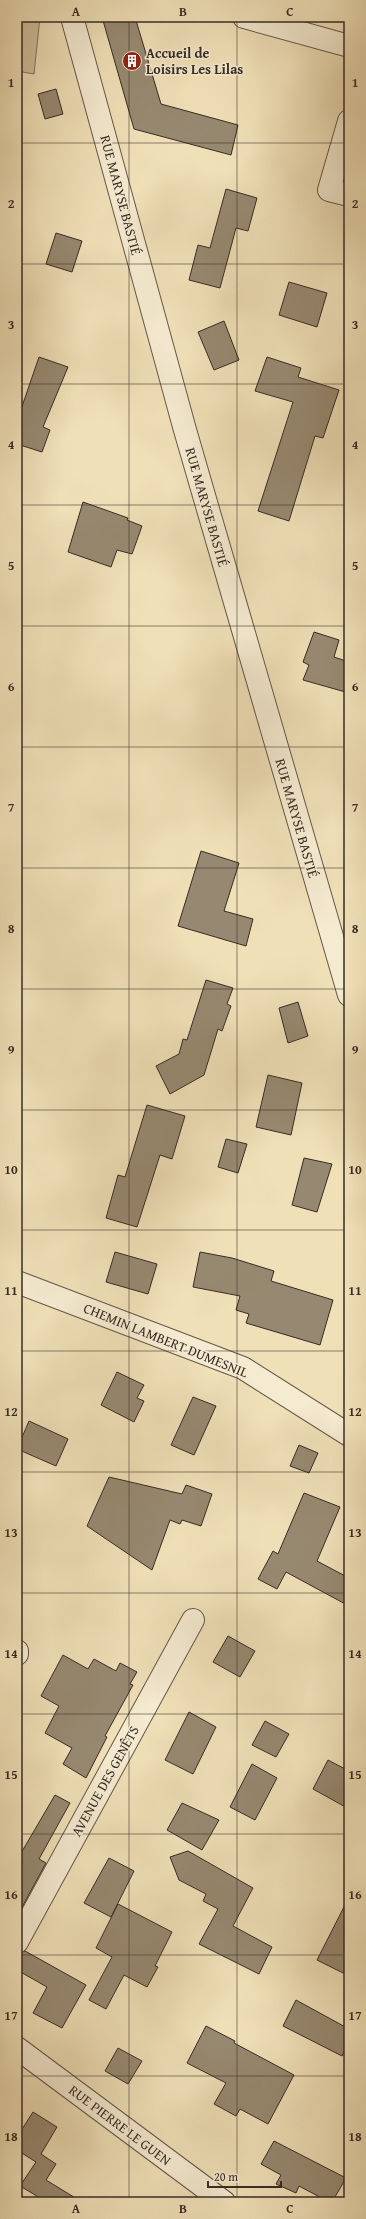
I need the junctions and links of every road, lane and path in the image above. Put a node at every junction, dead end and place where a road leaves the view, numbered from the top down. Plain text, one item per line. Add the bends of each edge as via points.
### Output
1 (72, 17) edge
2 (244, 17) edge
3 (349, 46) edge
4 (349, 121) edge
5 (349, 195) edge
6 (349, 995) edge
7 (17, 1282) edge
8 (349, 1435) edge
9 (193, 1620) dead end
10 (17, 1942) edge
11 (17, 2048) edge
12 (224, 2202) edge

1 - 6 street, RUE MARYSE BASTIÉ via 185,430
2 - 3 street
4 - 5 street via 329,190
7 - 8 street, CHEMIN LAMBERT DUMESNIL via 243,1368
9 - 10 street, AVENUE DES GENÊTS
11 - 12 street, RUE PIERRE LE GUEN

